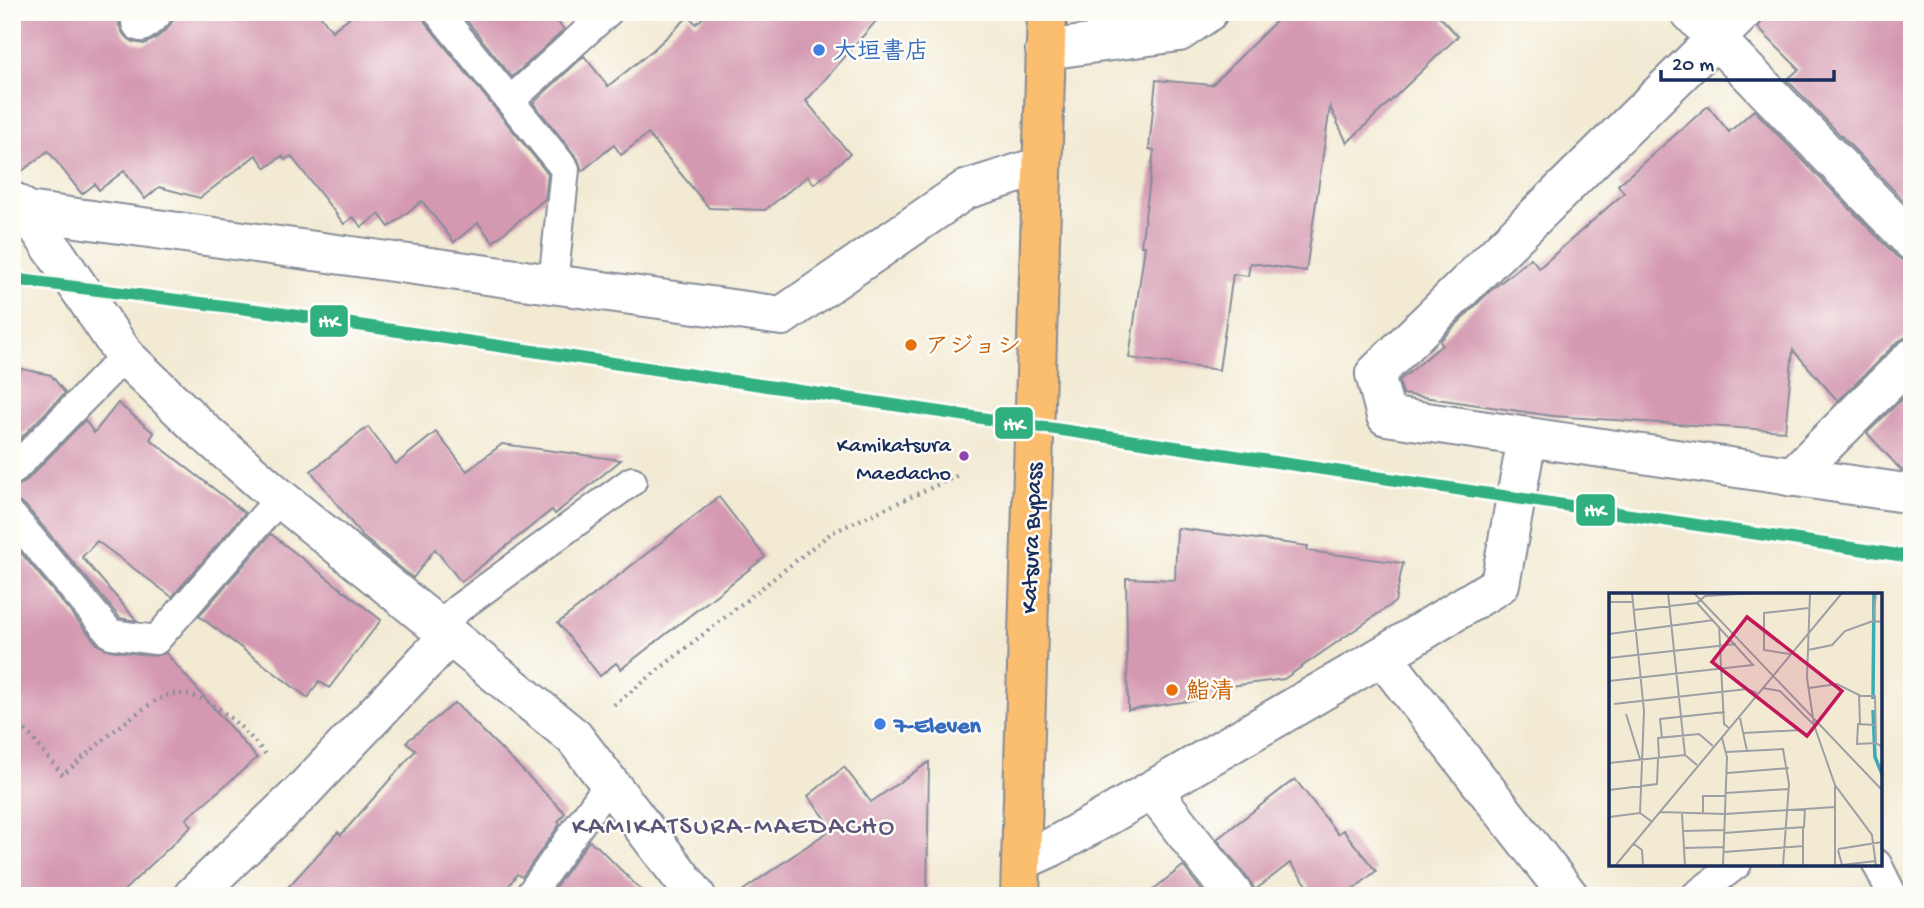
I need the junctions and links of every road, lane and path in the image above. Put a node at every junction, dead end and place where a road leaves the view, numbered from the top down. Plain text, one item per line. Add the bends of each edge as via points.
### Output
1 (438, 12) edge
2 (608, 12) edge
3 (1047, 12) edge
4 (1208, 12) edge
5 (1743, 12) edge
6 (1702, 26) edge
7 (1045, 50) junction
8 (511, 100) junction
9 (1041, 166) junction
10 (20, 206) edge
11 (1912, 241) edge
12 (553, 284) junction
13 (125, 356) junction
14 (1912, 358) edge
15 (1527, 438) junction
16 (12, 471) edge
17 (957, 476) dead end
18 (1791, 477) junction
19 (632, 481) dead end
20 (1912, 494) edge
21 (280, 498) junction
22 (12, 516) edge
23 (443, 632) junction
24 (1382, 656) junction
25 (12, 713) edge
26 (574, 737) junction
27 (610, 782) junction
28 (1152, 790) junction
29 (300, 794) junction
30 (1734, 866) edge
31 (1878, 866) edge
32 (1020, 878) edge
33 (193, 896) edge
34 (529, 896) edge
35 (695, 896) edge
36 (1234, 896) edge
37 (1569, 896) edge
38 (1695, 896) edge
39 (1893, 896) edge

1 - 8 lane
2 - 8 lane
3 - 7 highway, Katsura Bypass
4 - 7 street via 1179,32
5 - 6 street
6 - 11 street
6 - 15 street via 1375,374 1386,416
7 - 9 highway, Katsura Bypass
8 - 12 lane via 565,169
9 - 12 street via 965,190 782,316
9 - 32 highway, Katsura Bypass
10 - 12 street
10 - 13 street
13 - 16 lane
13 - 21 street
14 - 18 street
15 - 18 street
15 - 24 street via 1500,583
17 - 26 path via 831,533
18 - 20 street
19 - 23 lane via 459,608
21 - 22 lane via 156,640 111,634
21 - 23 street
23 - 26 street
23 - 29 street
24 - 28 street
24 - 37 street
25 - 29 path via 63,775 146,707 171,694 199,697 250,736
26 - 27 street
27 - 34 lane
27 - 35 street
28 - 32 street via 1052,847
28 - 36 street
29 - 33 street
30 - 38 lane
31 - 39 lane

